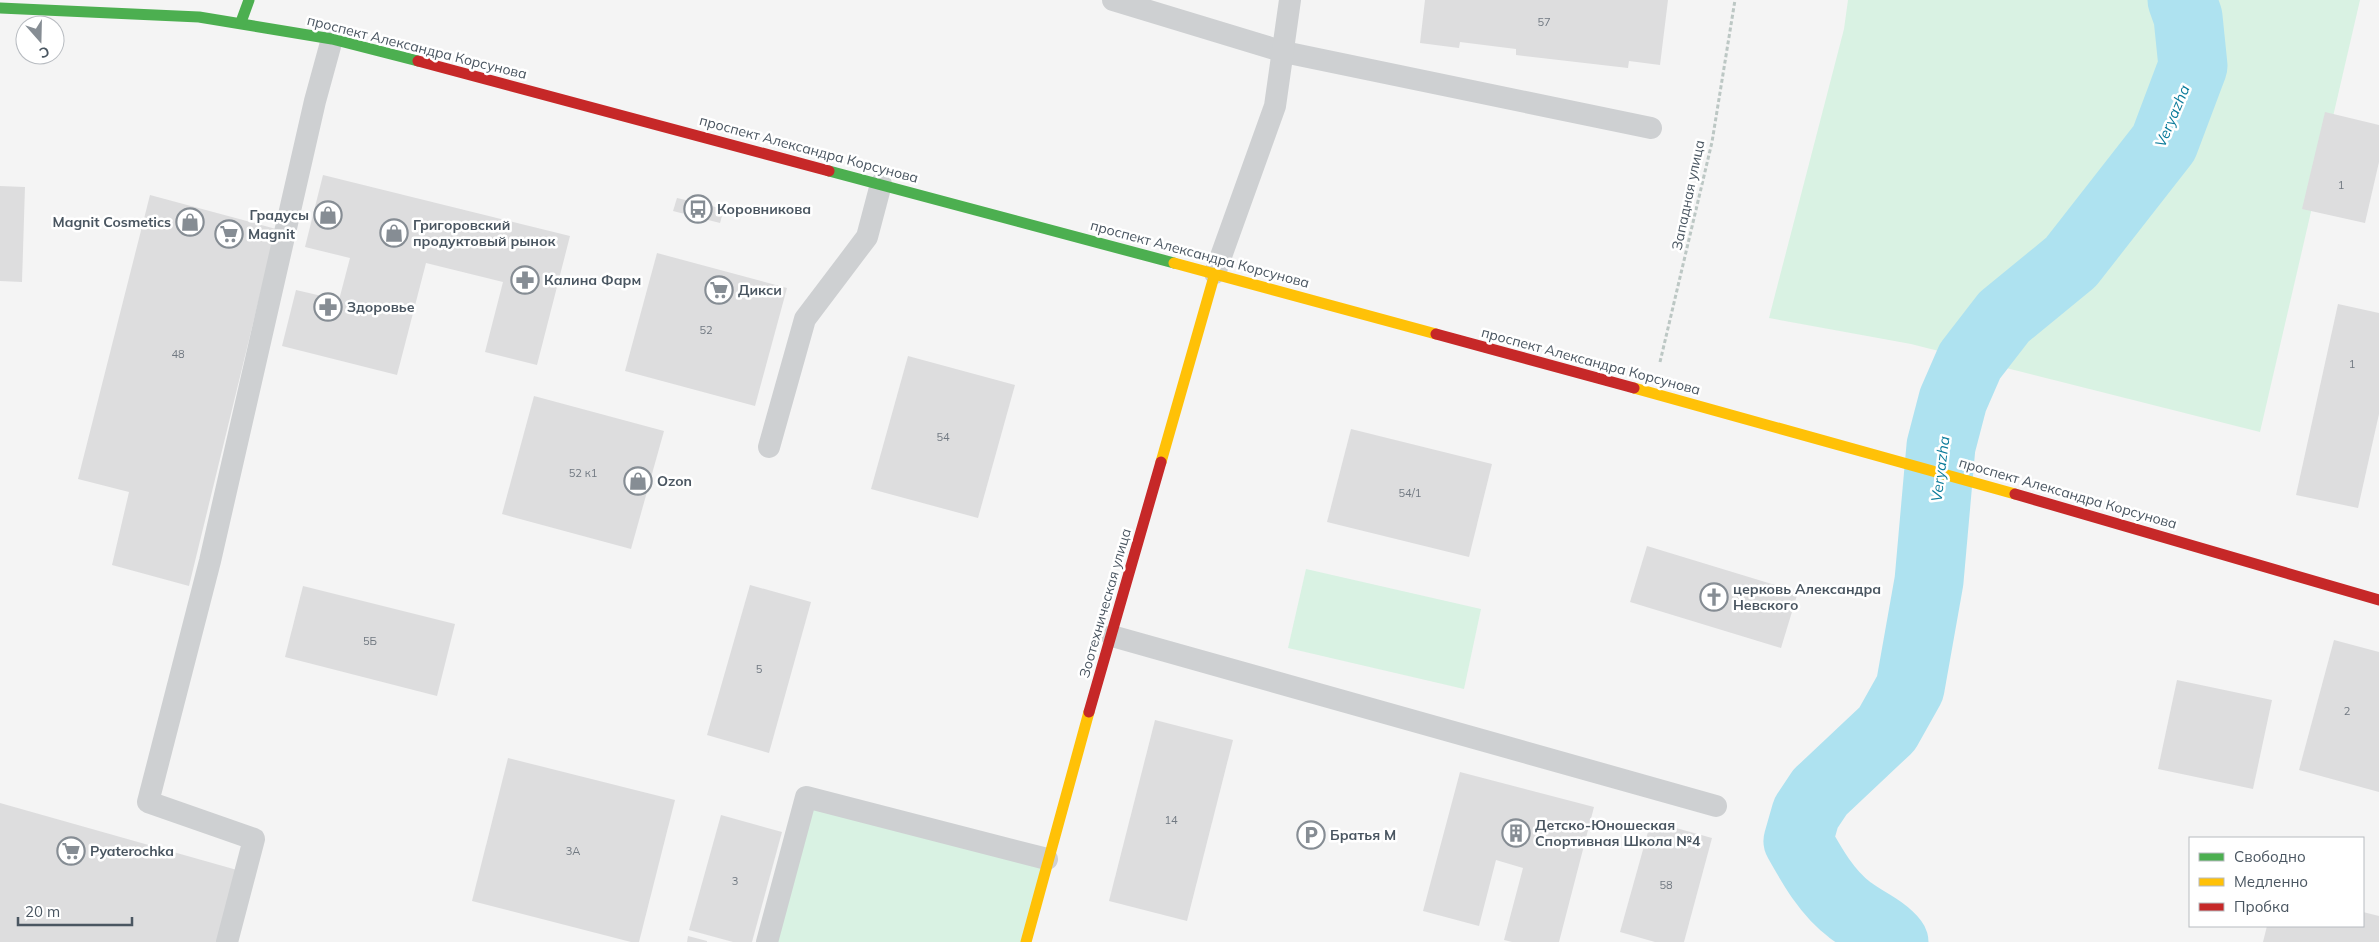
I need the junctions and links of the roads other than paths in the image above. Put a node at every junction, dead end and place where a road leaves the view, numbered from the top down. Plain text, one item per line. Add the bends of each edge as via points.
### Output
1 (249, 0) edge
2 (1113, 0) edge
3 (1290, 0) edge
4 (0, 8) edge
5 (241, 22) junction
6 (332, 39) junction
7 (1284, 52) junction
8 (1651, 128) dead end
9 (881, 184) junction
10 (1215, 273) junction
11 (769, 447) dead end
12 (2379, 600) edge
13 (1112, 636) junction
14 (1716, 806) dead end
15 (1047, 859) junction
16 (227, 942) edge
17 (767, 942) edge
18 (1026, 942) edge

1 - 5 street
2 - 7 lane
3 - 7 lane
4 - 5 street, проспект Александра Корсунова via 199,17
5 - 6 street, проспект Александра Корсунова
6 - 9 street, проспект Александра Корсунова
6 - 16 lane via 210,561 148,802 254,839
7 - 8 lane
7 - 10 lane via 1275,106
9 - 10 street, проспект Александра Корсунова
9 - 11 lane via 867,238 805,319
10 - 12 street, проспект Александра Корсунова via 2036,498
10 - 13 street, Зоотехническая улица
13 - 14 lane
13 - 15 street, Зоотехническая улица
15 - 17 lane via 806,797
15 - 18 street, Зоотехническая улица

